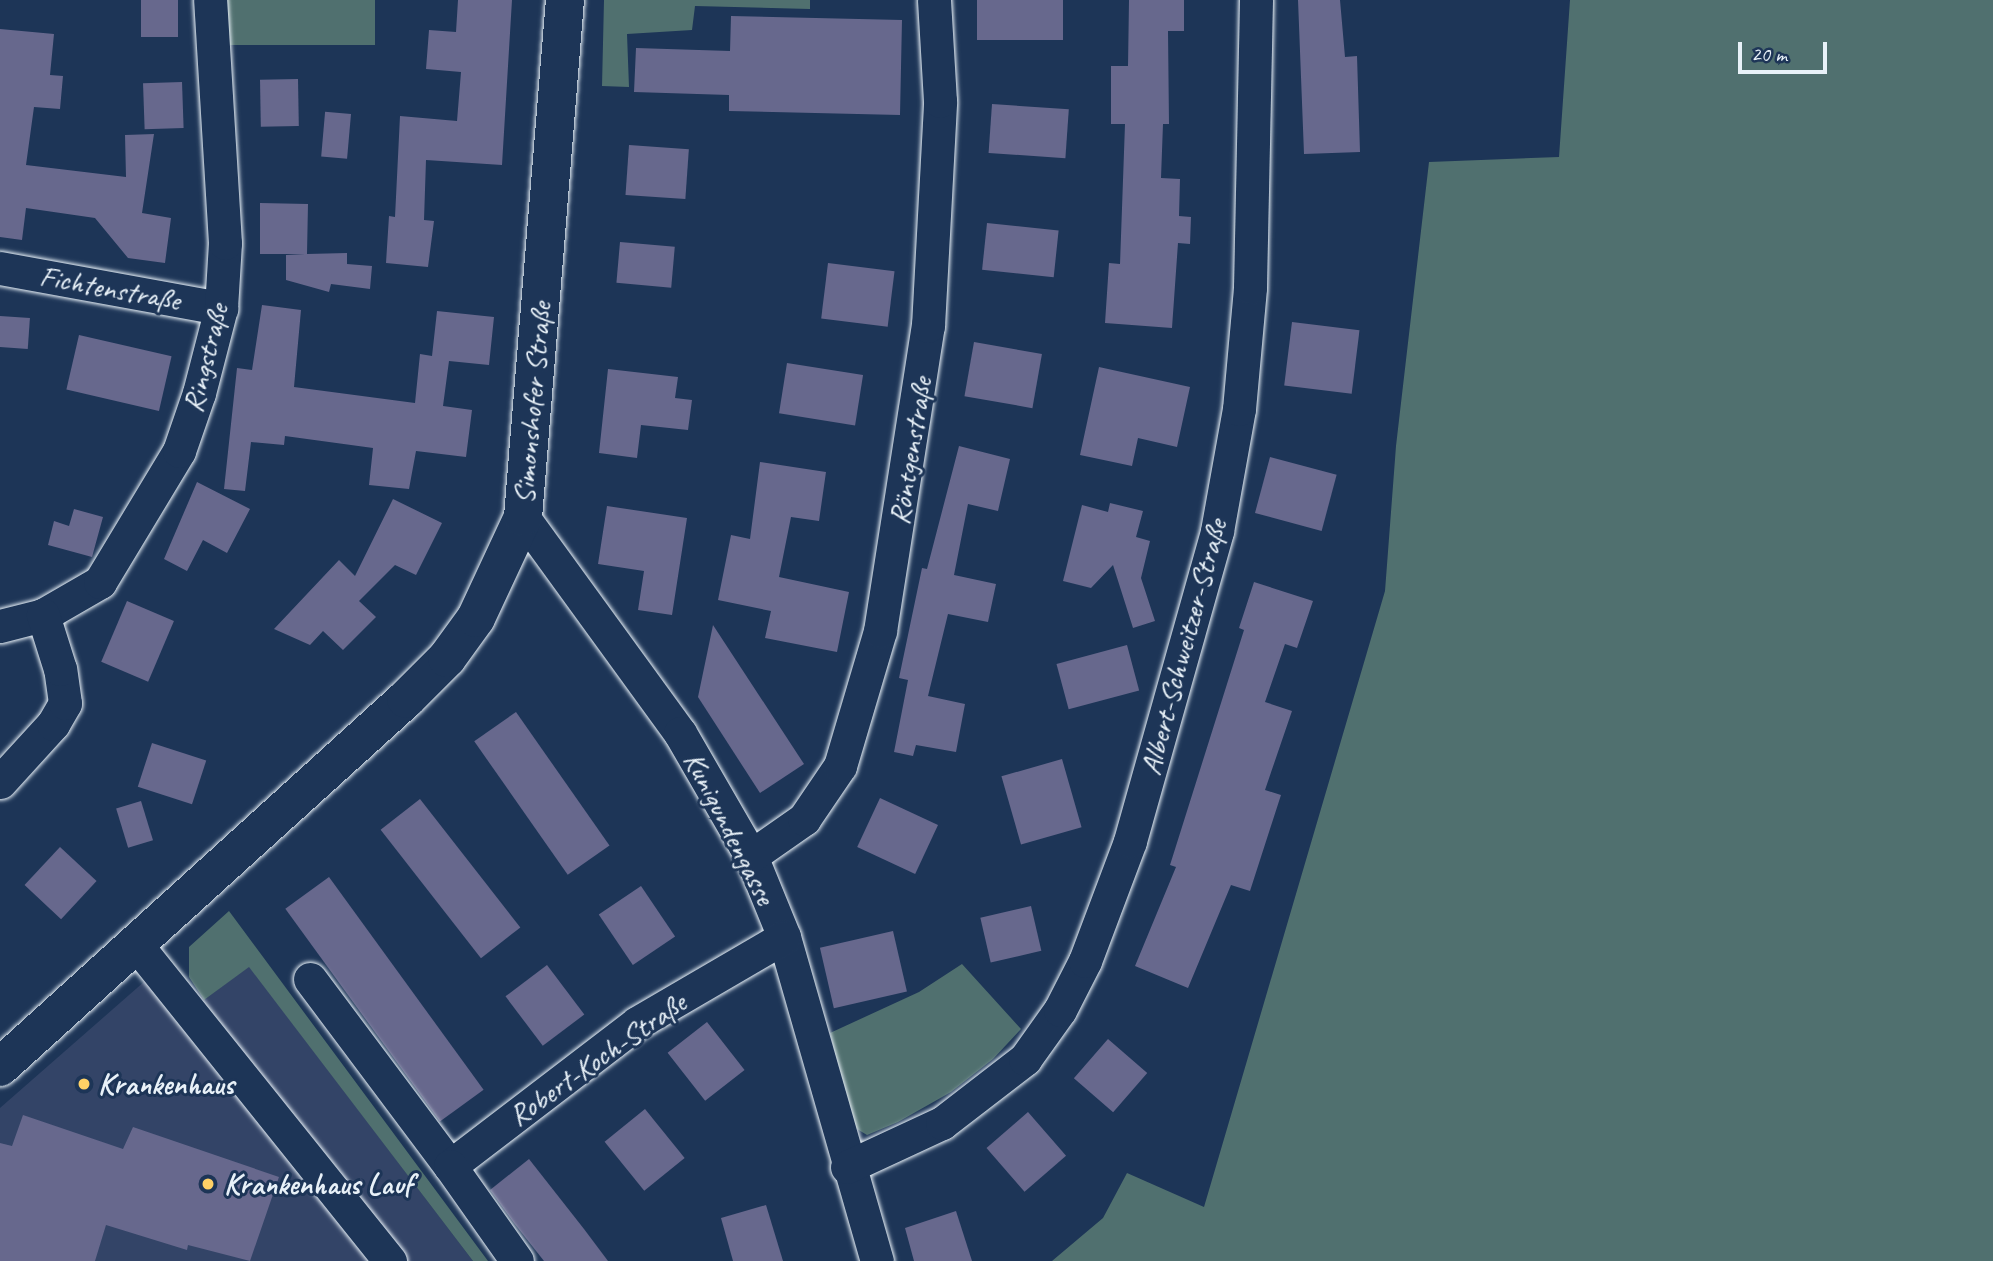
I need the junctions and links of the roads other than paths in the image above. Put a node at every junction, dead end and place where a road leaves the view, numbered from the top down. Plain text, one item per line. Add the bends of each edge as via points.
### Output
1 (210, 0) edge
2 (565, 0) edge
3 (934, 0) edge
4 (1256, 0) edge
5 (0, 268) edge
6 (221, 307) junction
7 (523, 517) junction
8 (43, 615) junction
9 (0, 626) edge
10 (0, 782) edge
11 (751, 856) junction
12 (784, 937) junction
13 (135, 943) junction
14 (310, 979) dead end
15 (0, 1067) edge
16 (450, 1166) junction
17 (848, 1167) junction
18 (390, 1261) edge
19 (517, 1261) edge
20 (877, 1261) edge

1 - 6 street, Ringstraße via 224,218
2 - 7 street, Simonshofer Straße
3 - 11 street, Röntgenstraße via 940,101 928,326 880,631 840,766 804,819
4 - 17 street, Albert-Schweitzer-Straße via 1250,287 1238,409 1217,531 1130,841 1084,961 1060,1010 1025,1059 942,1123
5 - 6 street, Fichtenstraße
6 - 8 street, Ringstraße via 213,351 179,451 124,550 90,592
7 - 11 street, Kunigundengasse via 680,733
7 - 13 street, Simonshofer Straße via 476,618 447,658
8 - 9 street, Ringstraße
8 - 10 street via 65,702 53,724
11 - 12 street, Kunigundengasse
12 - 16 street, Robert-Koch-Straße via 637,1023
12 - 17 street, Kunigundengasse
13 - 15 street, Simonshofer Straße
13 - 18 street
14 - 16 street
16 - 19 street
17 - 20 street, Kunigundengasse

